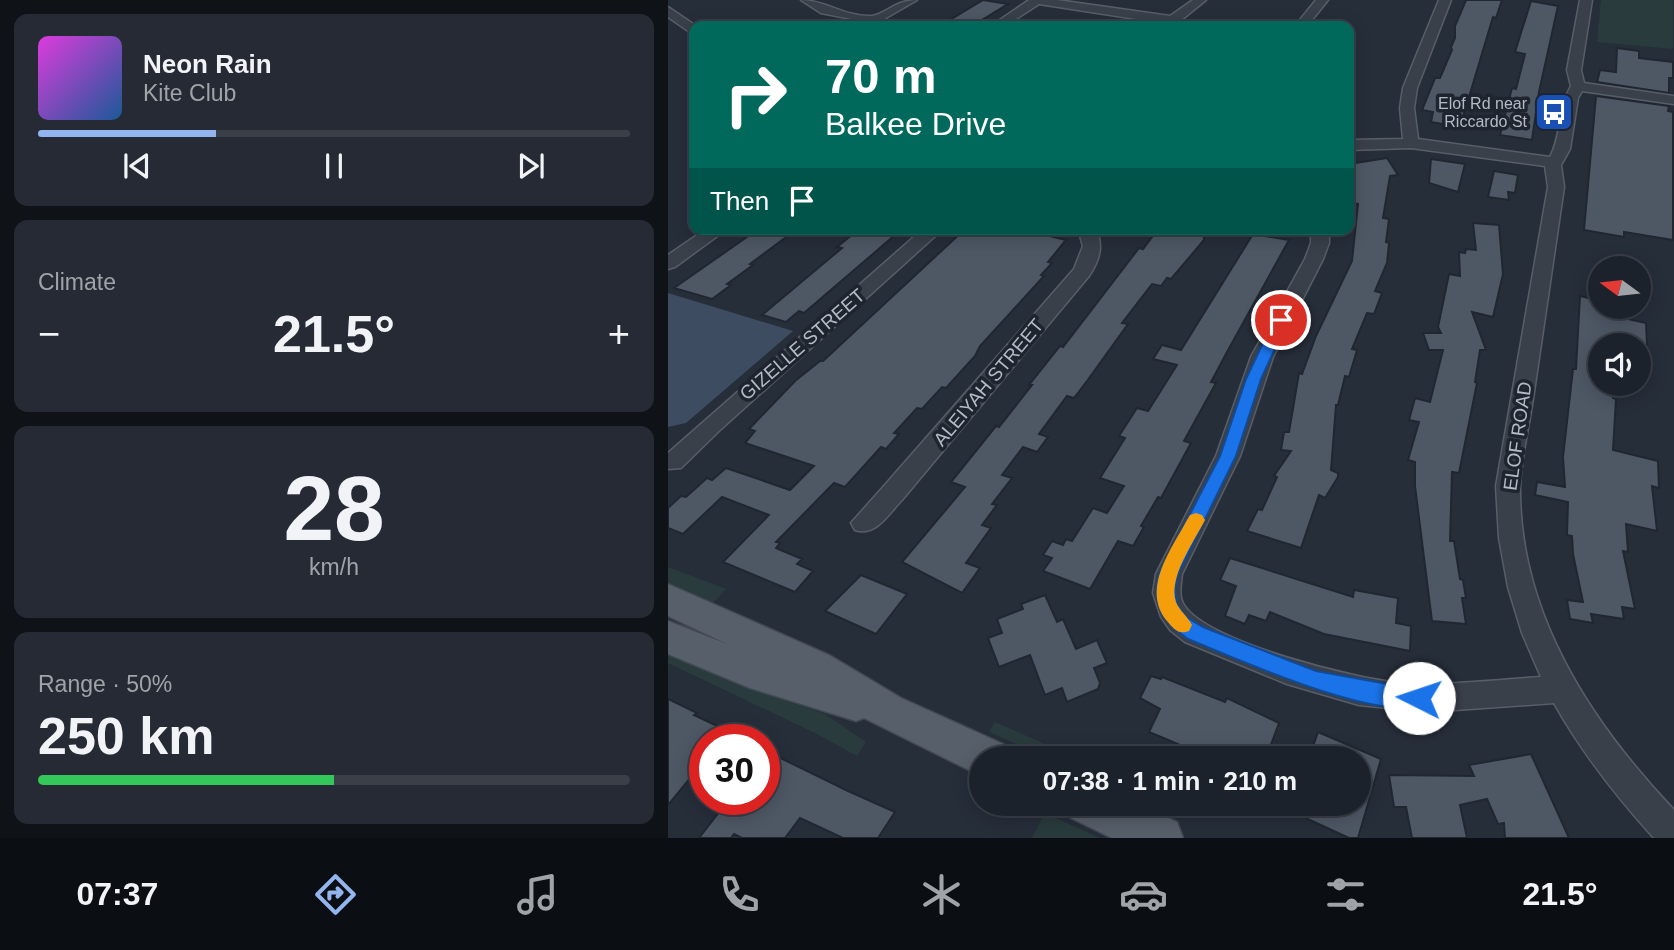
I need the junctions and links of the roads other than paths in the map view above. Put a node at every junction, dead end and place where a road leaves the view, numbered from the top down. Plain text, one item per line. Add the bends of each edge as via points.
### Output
1 (807, 0) edge
2 (911, 0) edge
3 (1036, 0) edge
4 (1199, 0) edge
5 (1322, 0) edge
6 (1445, 0) edge
7 (1586, 0) edge
8 (671, 17) edge
9 (862, 21) edge
10 (873, 21) edge
11 (1004, 21) edge
12 (1167, 21) edge
13 (1175, 21) edge
14 (1306, 21) edge
15 (689, 28) edge
16 (1578, 86) junction
17 (1674, 100) edge
18 (1411, 144) junction
19 (1354, 145) edge
20 (1554, 165) junction
21 (709, 235) edge
22 (927, 235) edge
23 (1091, 235) edge
24 (1320, 235) edge
25 (668, 263) edge
26 (673, 462) dead end
27 (864, 523) dead end
28 (668, 598) edge
29 (668, 637) edge
30 (1560, 689) junction
31 (887, 711) junction
32 (969, 749) edge
33 (1114, 816) edge
34 (1674, 835) edge
35 (1161, 838) edge

1 - 9 street via 825,11
2 - 10 street
3 - 11 street
3 - 12 street
4 - 13 street
5 - 14 street
6 - 18 street via 1410,88
7 - 16 street, ELOF ROAD via 1574,70
8 - 15 street
16 - 17 street
16 - 20 street, ELOF ROAD via 1570,98 1562,149
18 - 19 street
18 - 20 street
20 - 30 street, ELOF ROAD via 1556,187 1508,492 1515,566 1542,651
21 - 25 street
22 - 26 street, GIZELLE STREET
23 - 27 street, ALEIYAH STREET via 1092,248 1082,272
24 - 30 street via 1314,259 1262,357 1228,456 1169,574 1167,607 1178,622 1195,633 1316,681 1348,688 1419,698
28 - 31 main road via 814,667
29 - 31 main road via 762,675
30 - 34 street, ELOF ROAD via 1608,762
31 - 32 main road
33 - 35 main road

